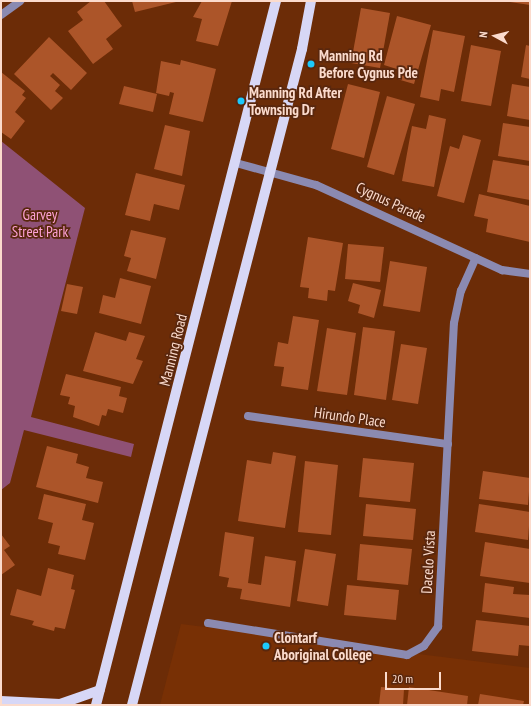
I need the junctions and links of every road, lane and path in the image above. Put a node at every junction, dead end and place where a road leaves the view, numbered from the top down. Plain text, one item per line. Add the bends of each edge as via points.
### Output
1 (20, 1) edge
2 (276, 1) edge
3 (311, 1) edge
4 (1, 15) edge
5 (236, 163) junction
6 (270, 171) junction
7 (476, 258) junction
8 (530, 274) edge
9 (248, 416) dead end
10 (448, 444) junction
11 (208, 623) dead end
12 (100, 690) junction
13 (1, 701) edge
14 (96, 705) edge
15 (132, 705) edge

1 - 4 street
2 - 5 main road, Manning Road
3 - 6 main road
5 - 6 street, Cygnus Parade
5 - 12 main road, Manning Road
6 - 7 street, Cygnus Parade via 366,205
6 - 15 main road
7 - 8 street, Cygnus Parade via 515,274
7 - 10 street, Dacelo Vista via 456,309
9 - 10 street, Hirundo Place
10 - 11 street, Dacelo Vista via 438,627 424,646 408,655
12 - 13 main road via 60,704
12 - 14 main road, Manning Road

